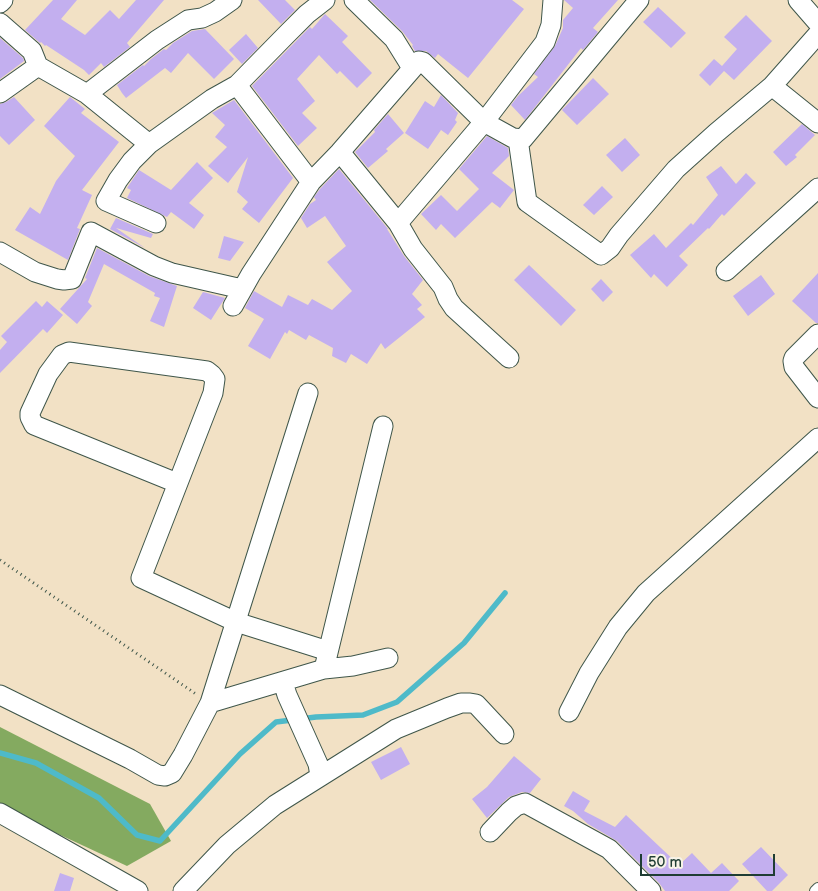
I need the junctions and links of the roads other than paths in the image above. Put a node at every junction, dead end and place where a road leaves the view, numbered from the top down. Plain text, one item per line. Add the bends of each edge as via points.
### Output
1 (3, 0) edge
2 (232, 0) edge
3 (326, 0) edge
4 (354, 0) edge
5 (553, 0) edge
6 (639, 0) edge
7 (798, 0) edge
8 (0, 3) edge
9 (0, 23) edge
10 (818, 23) edge
11 (818, 34) edge
12 (38, 66) junction
13 (412, 68) junction
14 (237, 85) junction
15 (772, 86) junction
16 (0, 93) edge
17 (88, 94) junction
18 (484, 122) junction
19 (818, 123) edge
20 (518, 139) junction
21 (149, 144) junction
22 (340, 152) junction
23 (312, 182) junction
24 (818, 188) edge
25 (156, 223) dead end
26 (398, 223) junction
27 (0, 252) edge
28 (726, 271) dead end
29 (242, 289) junction
30 (233, 306) dead end
31 (818, 334) edge
32 (509, 358) dead end
33 (308, 393) dead end
34 (818, 398) edge
35 (383, 426) dead end
36 (818, 438) edge
37 (177, 483) junction
38 (236, 622) junction
39 (328, 651) junction
40 (388, 658) dead end
41 (324, 669) junction
42 (285, 688) junction
43 (0, 696) edge
44 (210, 703) junction
45 (569, 712) dead end
46 (504, 734) dead end
47 (319, 770) junction
48 (0, 813) edge
49 (490, 832) dead end
50 (138, 891) edge
51 (183, 891) edge
52 (651, 891) edge

1 - 8 street
2 - 17 street via 202,18 188,20 157,40
3 - 14 street via 307,14
4 - 13 street via 394,39
5 - 18 street via 551,25 545,42
6 - 20 street via 527,136
7 - 10 street
9 - 12 street via 32,51
11 - 15 street
12 - 16 street
12 - 17 street
13 - 18 street via 423,62
13 - 22 street
14 - 21 street
14 - 23 street
15 - 19 street
15 - 20 street via 676,169 601,255 527,202
17 - 21 street
18 - 20 street
18 - 26 street
21 - 25 street via 132,161 106,201
22 - 23 street
22 - 26 street
23 - 29 street
24 - 28 street
26 - 32 street via 454,308
27 - 29 street via 35,272 56,279 72,279 91,232 172,273
29 - 30 street
31 - 34 street via 792,362
33 - 38 street
35 - 39 street
36 - 45 street via 646,593 618,627
37 - 37 street via 34,425 30,413 48,374 62,355 70,352 207,370 212,375 213,393
37 - 38 street via 141,578
38 - 39 street
38 - 44 street
39 - 41 street
40 - 41 street
41 - 42 street
42 - 44 street
42 - 47 street
43 - 44 street via 165,776 172,773
46 - 47 street via 476,704 462,703 396,729
47 - 51 street via 227,845
48 - 50 street
49 - 52 street via 516,806 525,803 609,849

